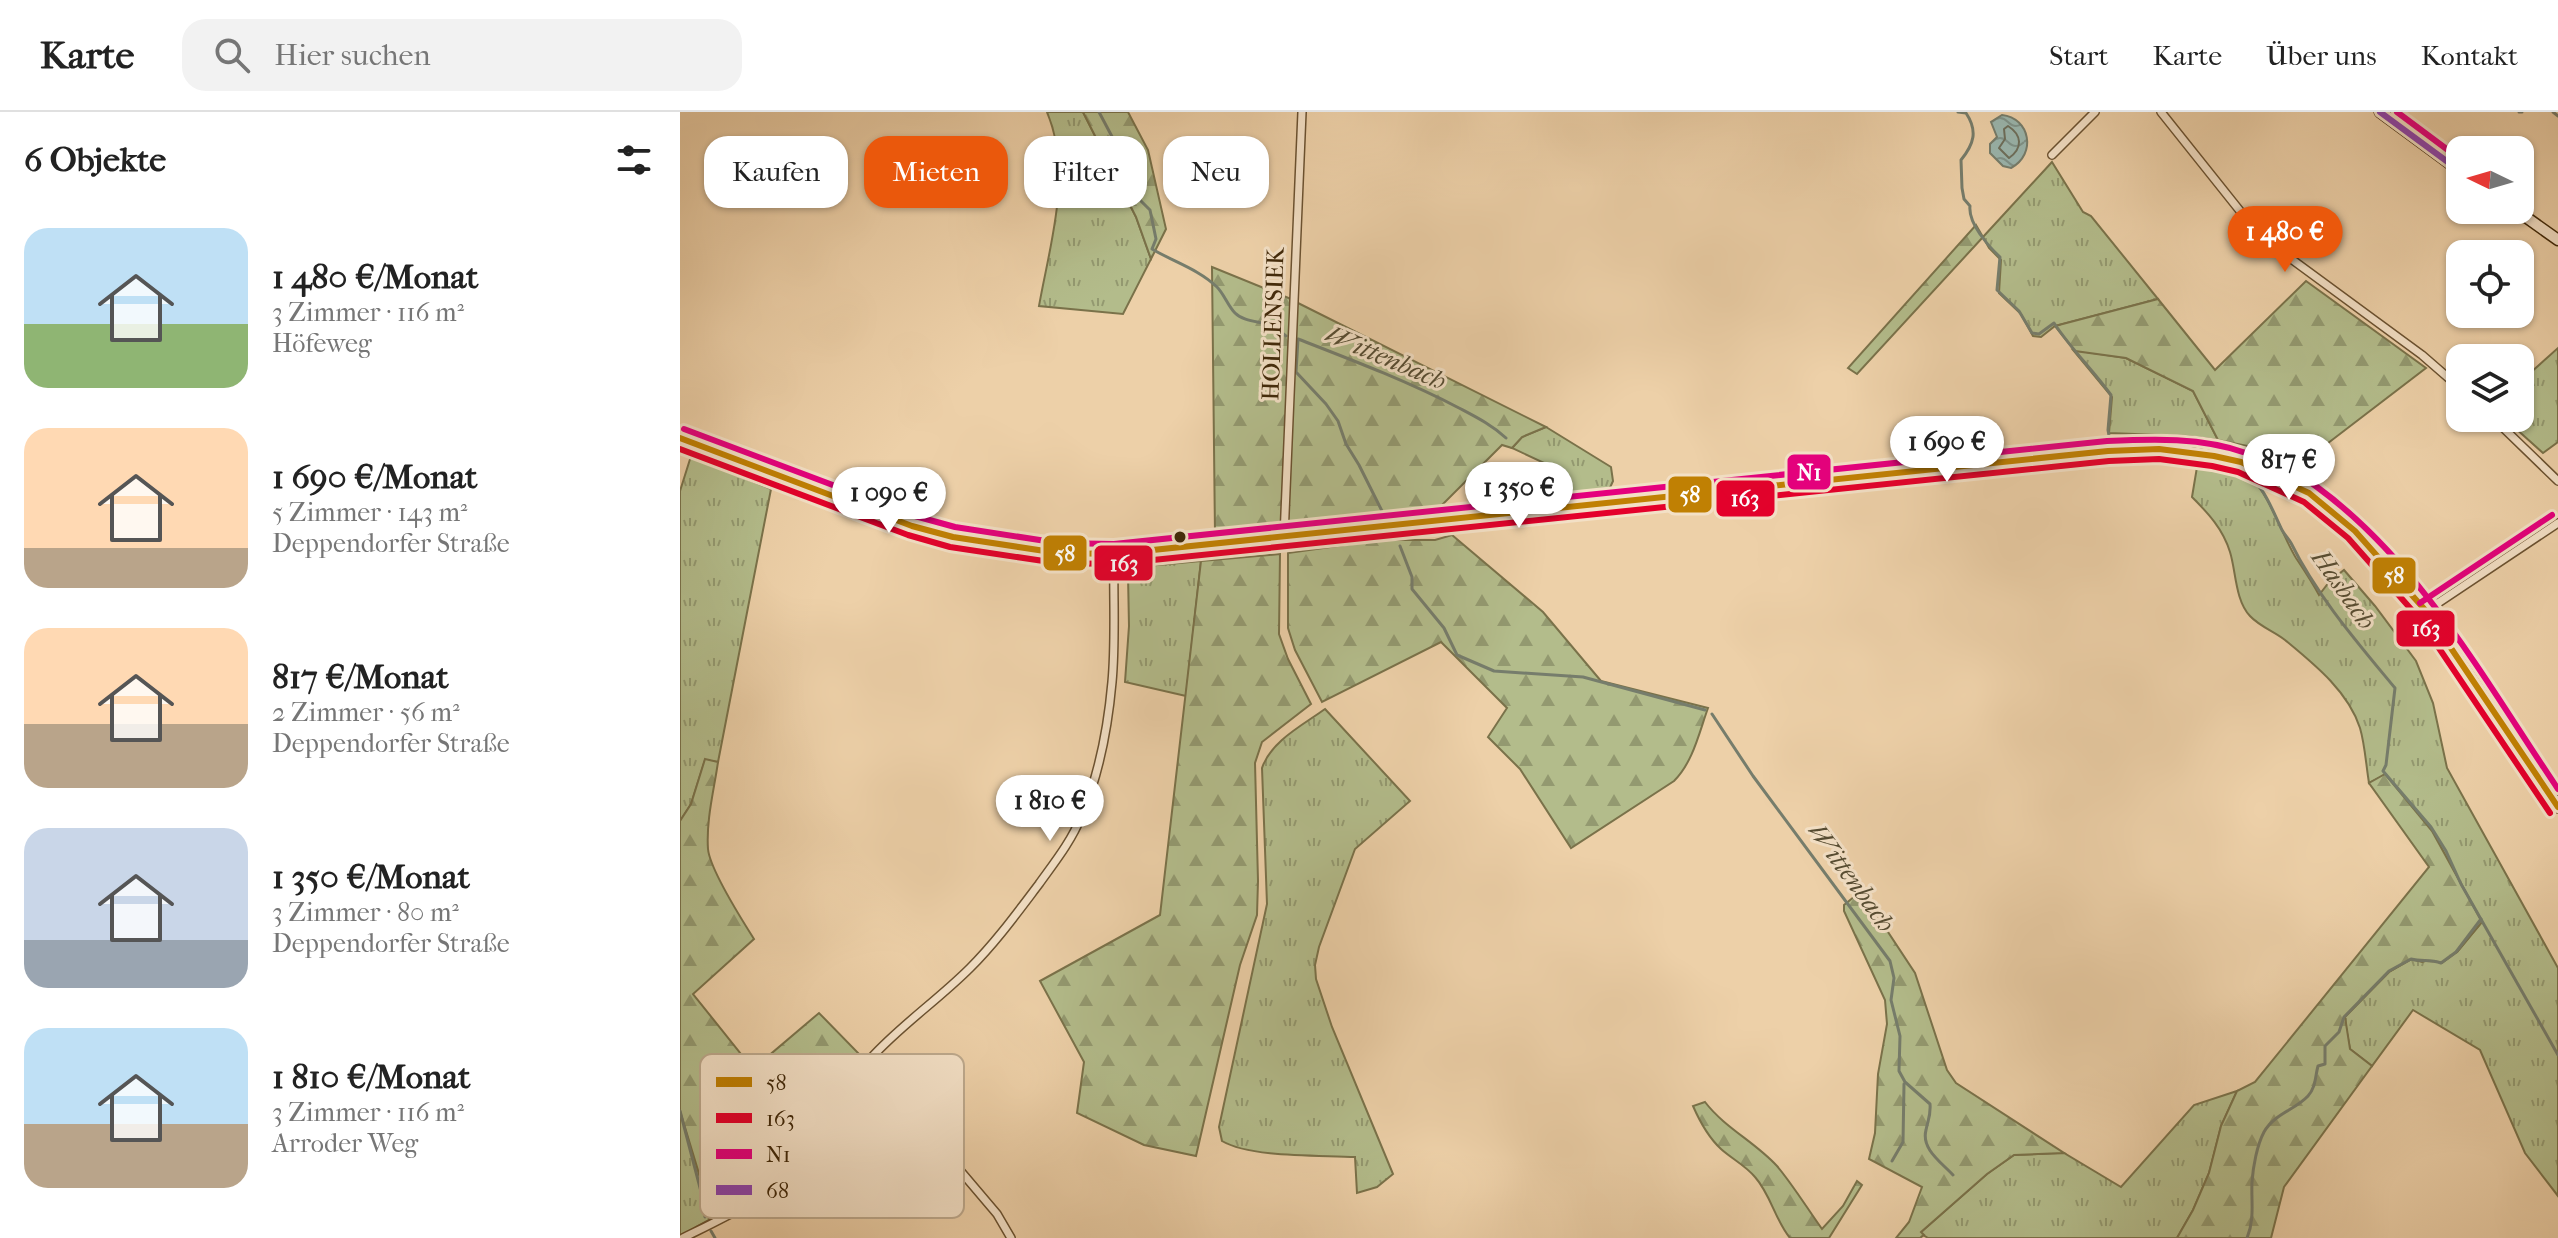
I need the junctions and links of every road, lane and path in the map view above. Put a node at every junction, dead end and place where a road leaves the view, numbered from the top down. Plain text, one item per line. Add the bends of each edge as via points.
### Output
1 (1302, 112) edge
2 (2095, 112) edge
3 (2161, 112) edge
4 (2380, 112) edge
5 (2052, 155) dead end
6 (2446, 161) edge
7 (2534, 223) edge
8 (2558, 240) edge
9 (2446, 376) edge
10 (2507, 432) edge
11 (680, 438) edge
12 (2558, 481) edge
13 (2558, 523) edge
14 (1284, 537) junction
15 (1114, 554) junction
16 (2426, 611) junction
17 (2558, 807) edge
18 (875, 1054) edge
19 (964, 1175) edge
20 (719, 1218) edge
21 (683, 1238) edge
22 (1011, 1238) edge

1 - 14 street, HOLLENSIEK
2 - 5 street
3 - 9 street via 2260,236
4 - 6 street
7 - 8 street
10 - 12 street
11 - 15 street via 953,537 1058,553
13 - 16 street
14 - 15 street
14 - 16 street via 1920,469 2159,449 2241,462 2309,493 2355,531
15 - 18 street via 1112,683 1098,768 1080,820 1002,934
16 - 17 street
19 - 22 street
20 - 21 street

